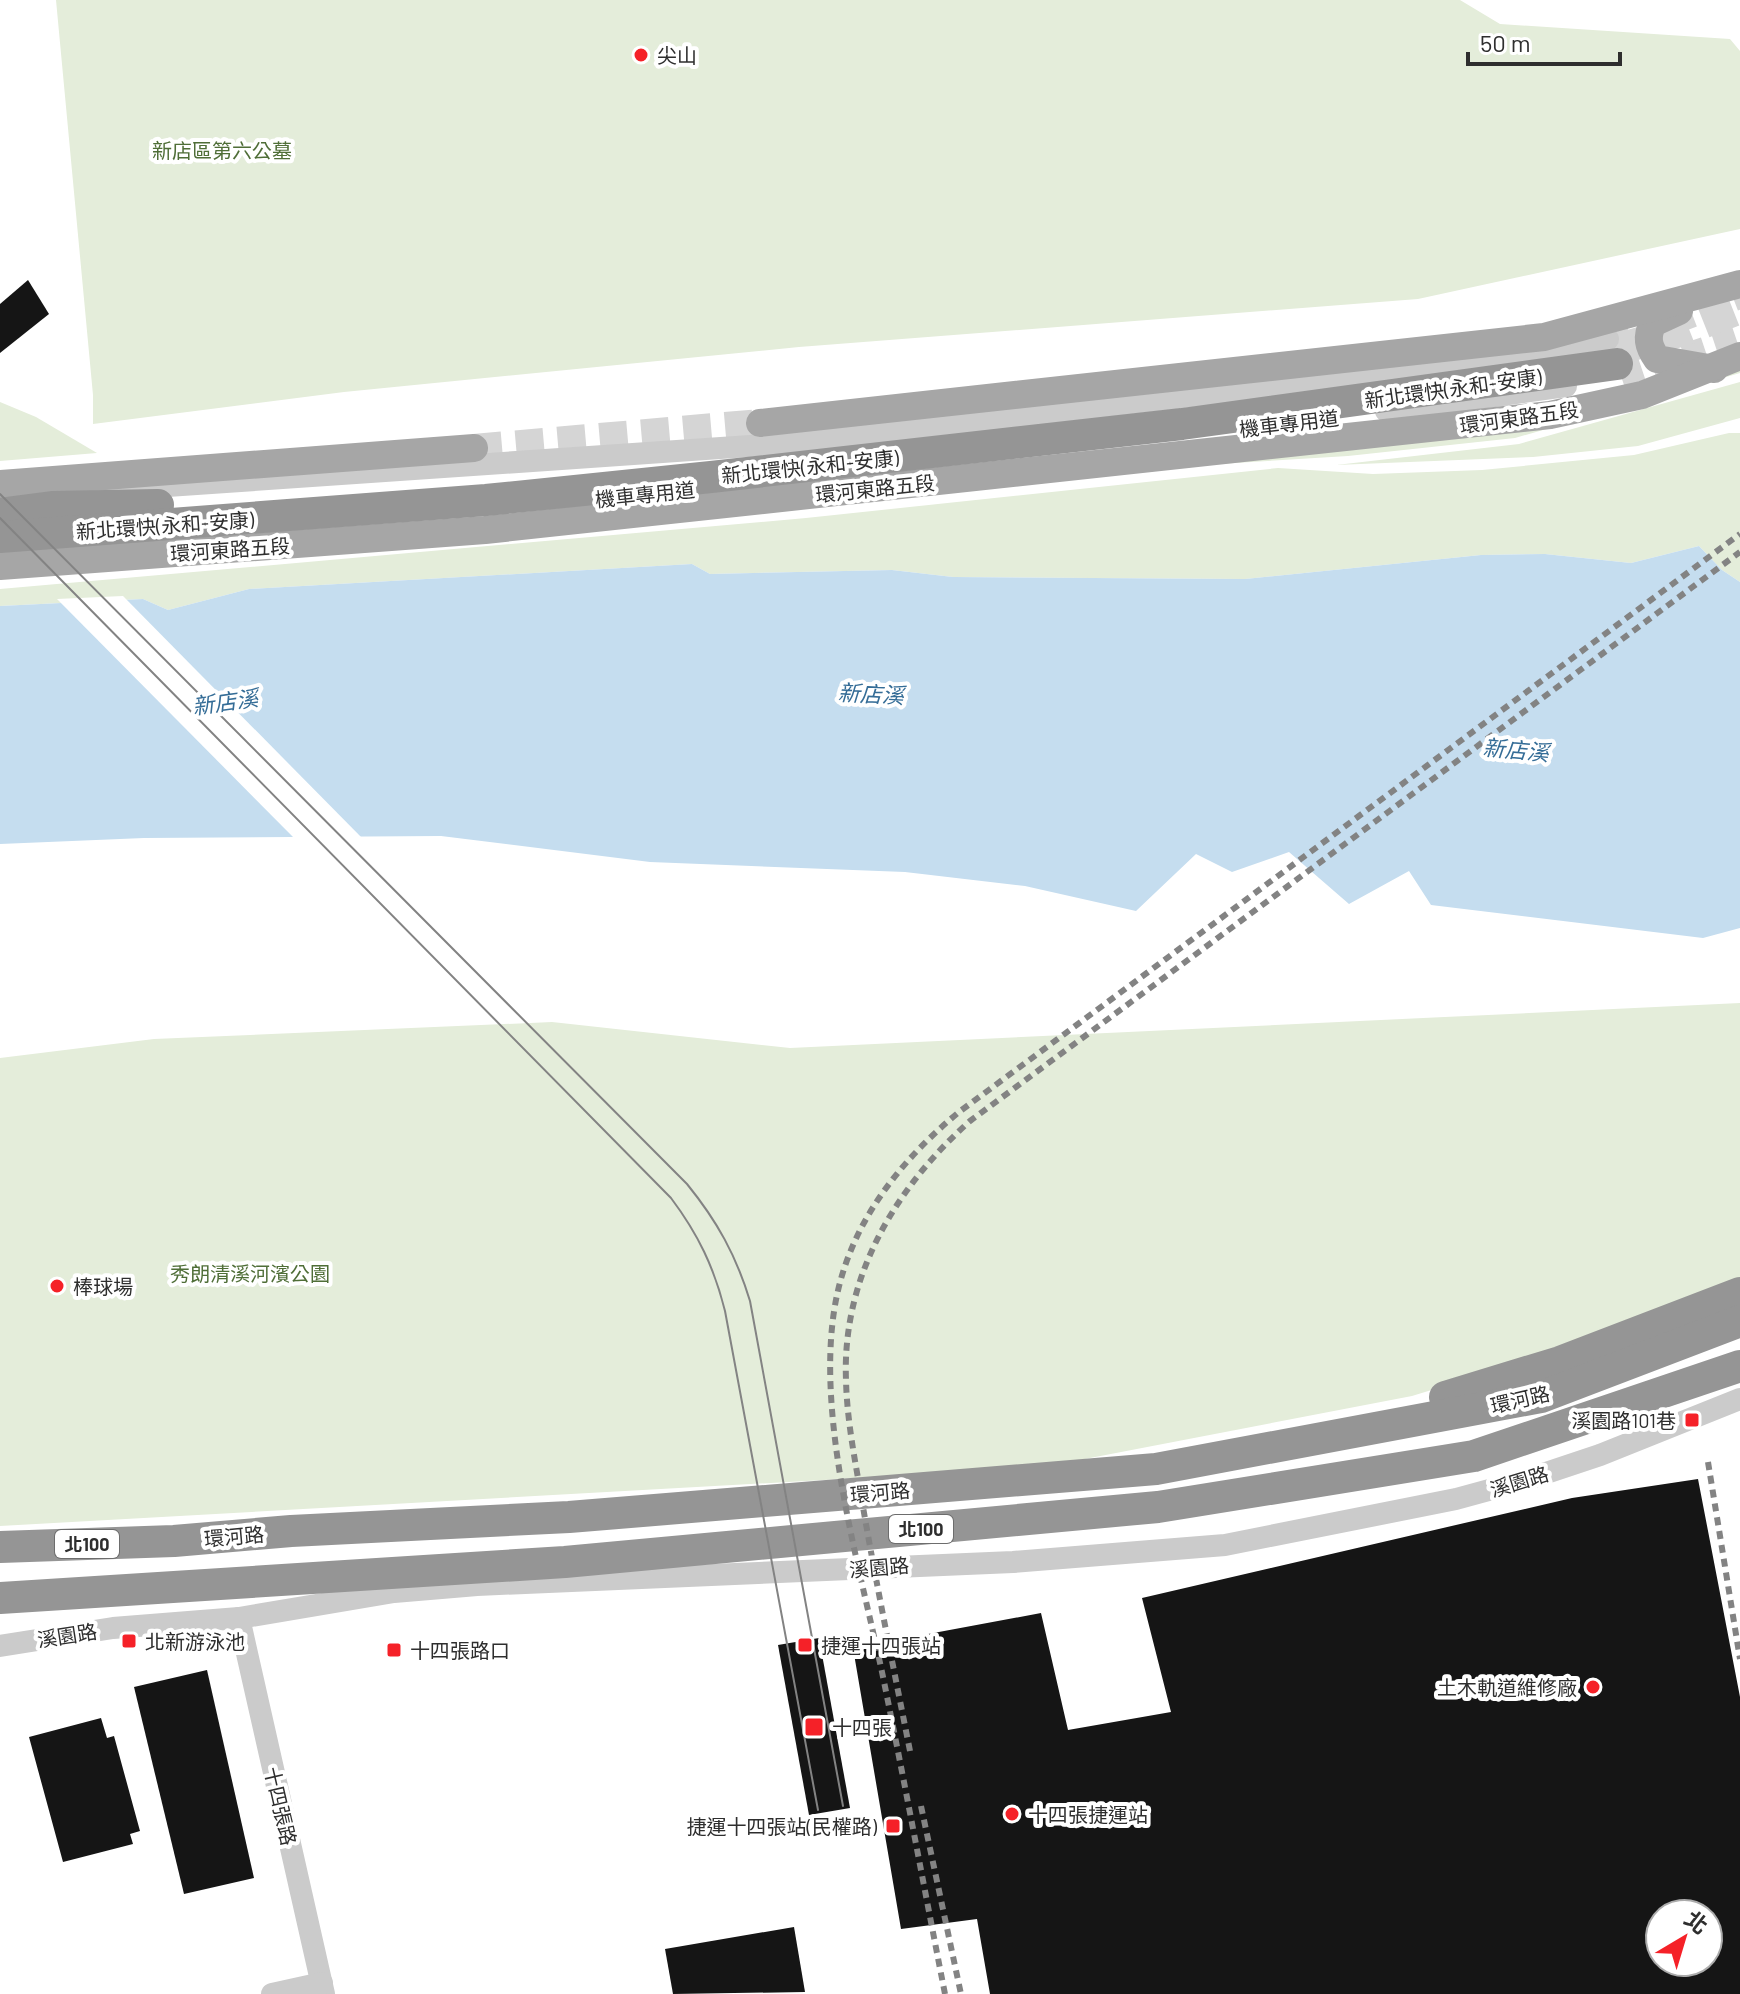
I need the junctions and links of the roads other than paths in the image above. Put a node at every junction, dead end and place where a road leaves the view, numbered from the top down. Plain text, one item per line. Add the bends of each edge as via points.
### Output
1 (1730, 288) edge
2 (1740, 356) edge
3 (1615, 357) junction
4 (1715, 369) junction
5 (760, 423) tunnel mouth
6 (474, 448) tunnel mouth
7 (0, 484) edge
8 (0, 500) edge
9 (0, 514) edge
10 (0, 537) edge
11 (0, 548) edge
12 (0, 566) edge
13 (1740, 1293) edge
14 (1740, 1321) edge
15 (1740, 1366) edge
16 (1740, 1399) edge
17 (1289, 1444) junction
18 (174, 1541) junction
19 (0, 1547) edge
20 (0, 1567) edge
21 (0, 1595) edge
22 (239, 1618) junction
23 (0, 1646) edge
24 (323, 1989) edge
25 (272, 1994) edge

1 - 4 main road via 1653,323 1647,336 1657,359
1 - 5 main road via 1544,337
2 - 4 main road, 環河東路五段
3 - 8 street, 機車專用道 via 1235,391 780,444
3 - 9 highway, 新北環快(永和-安康) via 710,465 288,500 52,507
3 - 10 highway, 新北環快(永和-安康) via 1182,424 711,477
3 - 11 street, 機車專用道 via 1495,399 905,468 327,525
4 - 12 main road, 環河東路五段 via 1642,395 1534,417 485,530
6 - 7 main road
13 - 17 highway via 1560,1362
14 - 17 highway, 環河路 / 北100 via 1541,1397
15 - 21 highway, 環河路 / 北100 via 1474,1456 1158,1507 565,1562
16 - 22 street, 溪園路 via 1522,1481 1225,1545 1013,1562 477,1585 394,1592
17 - 18 highway, 環河路 / 北100 via 1156,1469 569,1517
18 - 19 highway, 環河路 / 北100
18 - 20 highway
22 - 23 street, 溪園路 via 113,1628
22 - 24 street, 十四張路
24 - 25 street

